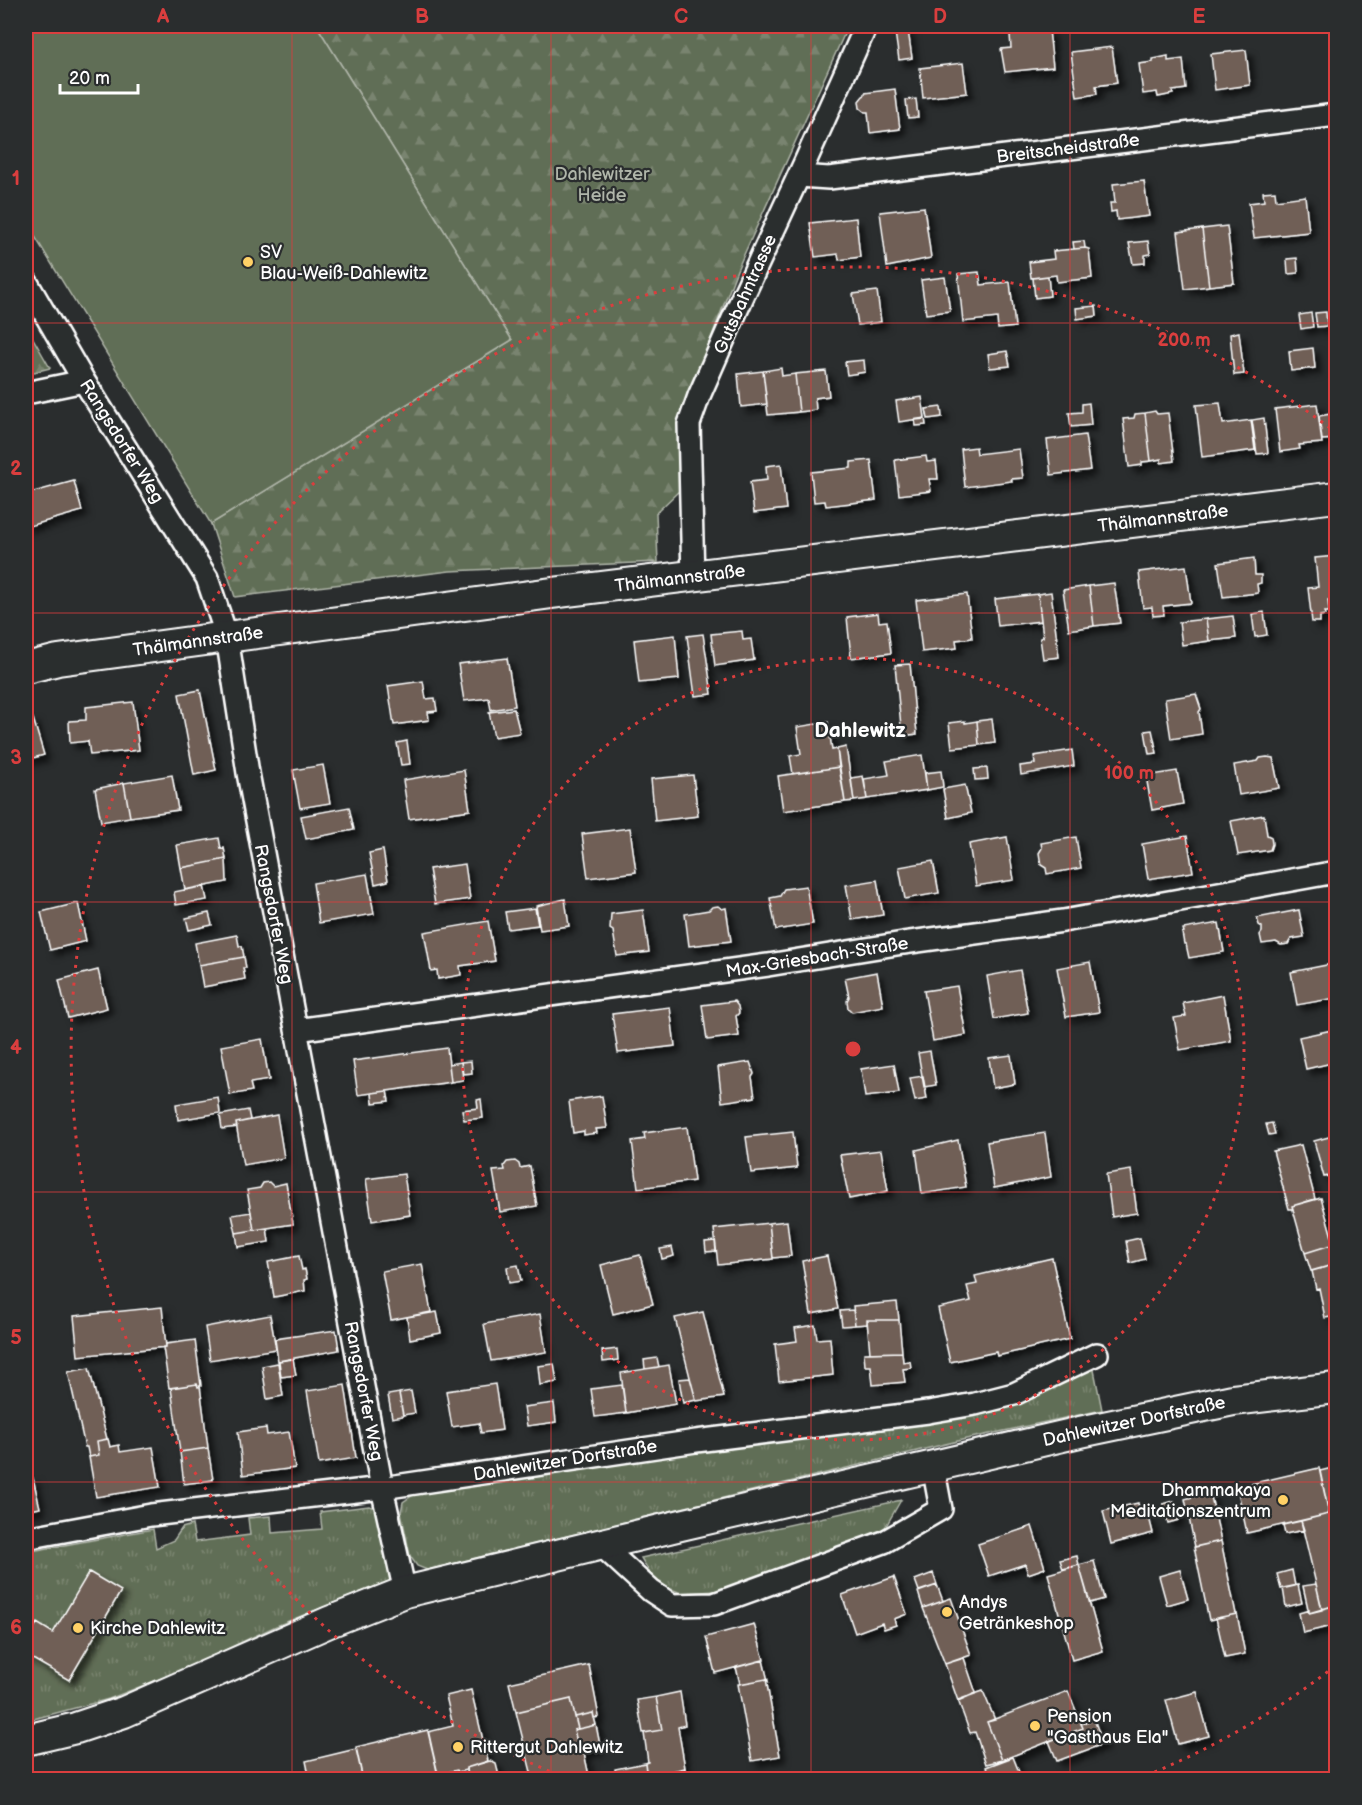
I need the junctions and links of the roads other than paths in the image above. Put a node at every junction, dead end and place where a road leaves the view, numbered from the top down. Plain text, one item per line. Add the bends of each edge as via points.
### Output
1 (866, 26) edge
2 (1336, 115) edge
3 (799, 176) junction
4 (26, 281) edge
5 (84, 381) junction
6 (26, 393) edge
7 (1336, 497) edge
8 (693, 577) junction
9 (227, 637) junction
10 (26, 668) edge
11 (1336, 872) edge
12 (296, 1030) junction
13 (1097, 1354) dead end
14 (1336, 1388) edge
15 (933, 1466) junction
16 (382, 1488) junction
17 (26, 1538) edge
18 (601, 1545) junction
19 (405, 1592) junction
20 (26, 1740) edge

1 - 3 street, Gutsbahntrasse
2 - 3 street, Breitscheidstraße via 829,178
3 - 8 street, Gutsbahntrasse via 689,423
4 - 5 street, Rangsdorfer Weg
5 - 6 street
5 - 9 street, Rangsdorfer Weg via 207,578
7 - 8 street, Thälmannstraße
8 - 9 street, Thälmannstraße
9 - 10 street, Thälmannstraße via 58,660
9 - 12 street, Rangsdorfer Weg
11 - 12 street, Max-Griesbach-Straße via 1063,921
12 - 16 street, Rangsdorfer Weg
13 - 16 street, Dahlewitzer Dorfstraße via 1014,1394 975,1404
14 - 15 street, Dahlewitzer Dorfstraße via 1233,1400
15 - 18 street, Dahlewitzer Dorfstraße
15 - 18 street via 941,1509 885,1542 714,1604 672,1605
16 - 17 street, Dahlewitzer Dorfstraße via 151,1515
16 - 19 street, Rangsdorfer Weg
18 - 19 street, Dahlewitzer Dorfstraße
19 - 20 street, Dahlewitzer Dorfstraße via 124,1712

